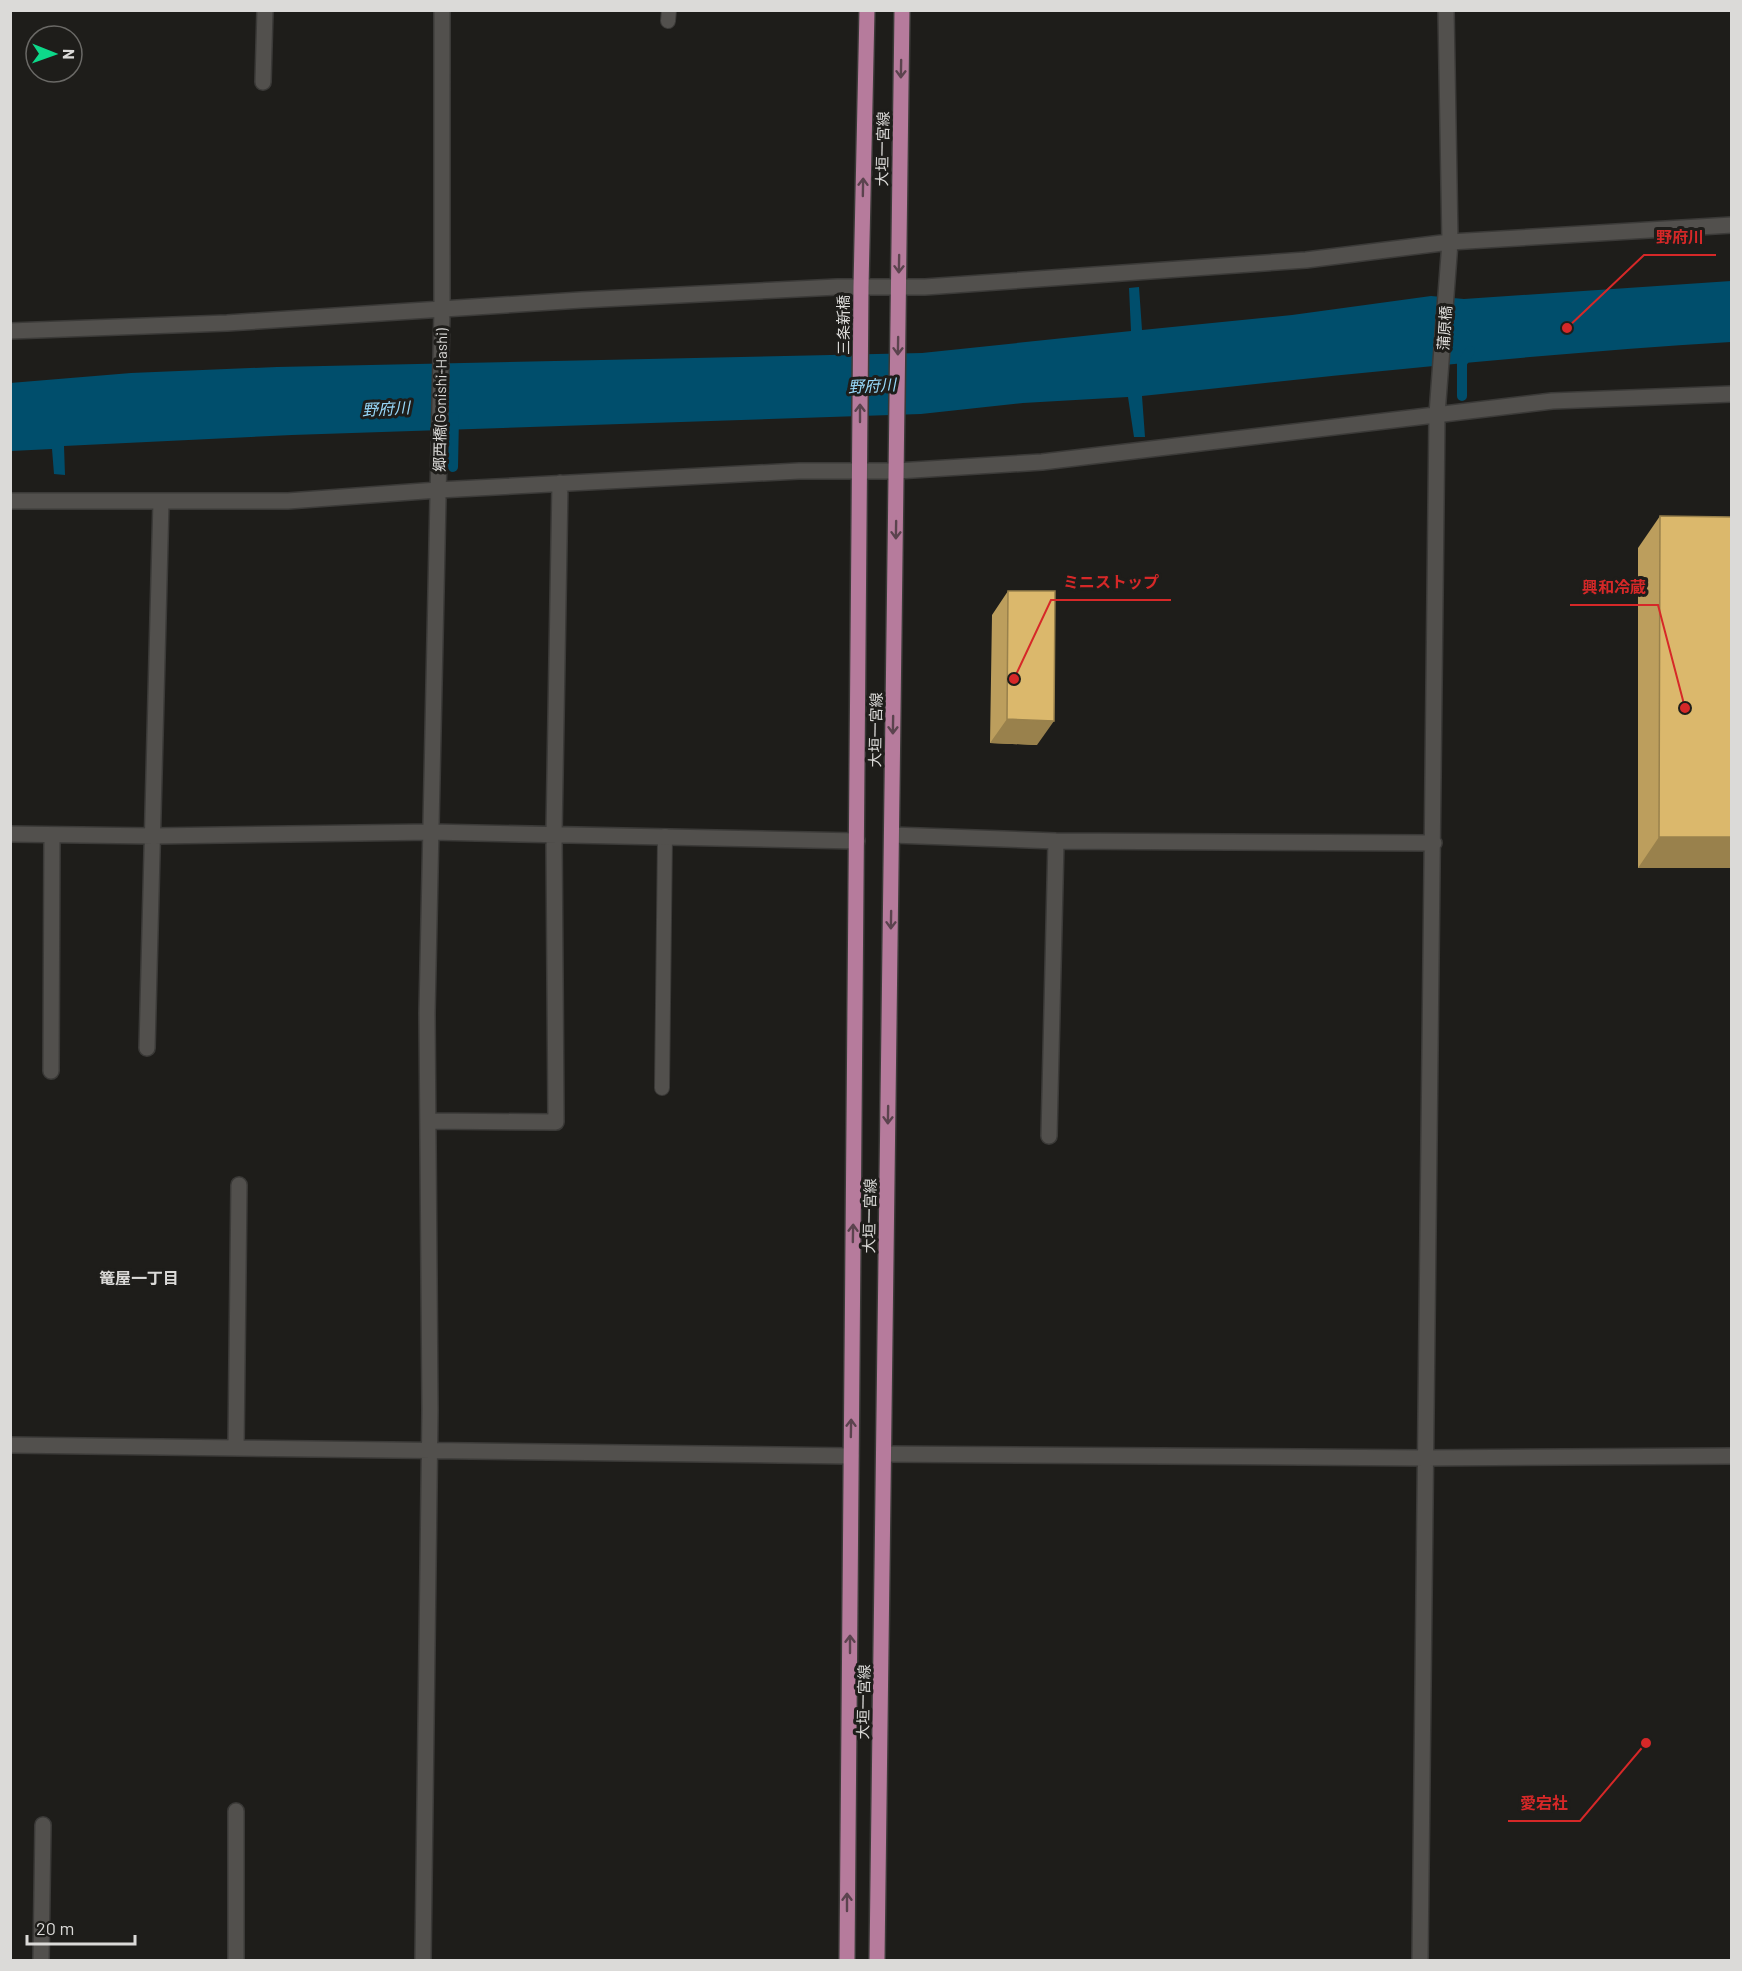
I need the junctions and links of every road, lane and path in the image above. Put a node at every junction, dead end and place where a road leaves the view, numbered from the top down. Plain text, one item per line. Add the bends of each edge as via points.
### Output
1 (265, 10) edge
2 (442, 10) edge
3 (867, 10) edge
4 (902, 10) edge
5 (1446, 10) edge
6 (263, 82) dead end
7 (1731, 225) edge
8 (1450, 242) junction
9 (861, 287) junction
10 (899, 287) junction
11 (442, 310) junction
12 (10, 331) edge
13 (1731, 394) edge
14 (1437, 414) junction
15 (897, 471) junction
16 (860, 472) junction
17 (560, 483) junction
18 (438, 490) junction
19 (10, 501) edge
20 (161, 501) junction
21 (431, 832) junction
22 (10, 834) edge
23 (554, 834) junction
24 (52, 835) junction
25 (892, 835) junction
26 (154, 836) junction
27 (665, 836) junction
28 (856, 841) junction
29 (1056, 841) junction
30 (1434, 843) junction
31 (147, 1048) dead end
32 (51, 1071) dead end
33 (662, 1088) dead end
34 (428, 1121) junction
35 (1048, 1137) dead end
36 (239, 1185) dead end
37 (10, 1445) edge
38 (236, 1448) junction
39 (429, 1450) junction
40 (884, 1454) junction
41 (851, 1456) junction
42 (1731, 1456) edge
43 (1425, 1458) junction
44 (236, 1811) dead end
45 (43, 1825) dead end
46 (41, 1960) edge
47 (236, 1960) edge
48 (423, 1960) edge
49 (847, 1960) edge
50 (877, 1960) edge
51 (1420, 1960) edge

1 - 6 street
2 - 11 street, 郷西橋(Gonishi-Hashi)
9 -> 3 main road, 大垣一宮線
4 -> 10 main road, 大垣一宮線
5 - 8 street, 蒲原橋
7 - 8 street
8 - 10 street via 1306,260
8 - 14 street, 蒲原橋
9 - 10 street
9 - 11 street
16 -> 9 main road, 三条新橋
10 -> 15 main road
11 - 12 street
11 - 18 street, 郷西橋(Gonishi-Hashi)
13 - 14 street via 1552,401
14 - 15 street via 1042,462
14 - 30 street, 蒲原橋
15 - 16 street
15 -> 25 main road, 大垣一宮線
16 - 17 street via 799,471
16 - 28 main road, 大垣一宮線
17 - 18 street
17 - 23 street
18 - 20 street via 288,501
18 - 21 street, 郷西橋(Gonishi-Hashi)
19 - 20 street
20 - 26 street
21 - 23 street
21 - 26 street
21 - 34 street, 郷西橋(Gonishi-Hashi)
22 - 24 street
23 - 27 street
23 - 34 street via 556,1122
24 - 26 street
24 - 32 street
25 - 29 street
25 -> 40 main road, 大垣一宮線
26 - 31 street
27 - 28 street
27 - 33 lane
41 -> 28 main road, 大垣一宮線
29 - 30 street
29 - 35 street
30 - 43 street, 蒲原橋
34 - 39 street, 郷西橋(Gonishi-Hashi)
36 - 38 street
37 - 38 street
38 - 39 street
39 - 41 street
39 - 48 street, 郷西橋(Gonishi-Hashi)
40 - 43 street
40 - 50 main road, 大垣一宮線
49 -> 41 main road, 大垣一宮線
42 - 43 street
43 - 51 street, 蒲原橋
44 - 47 street
45 - 46 street

